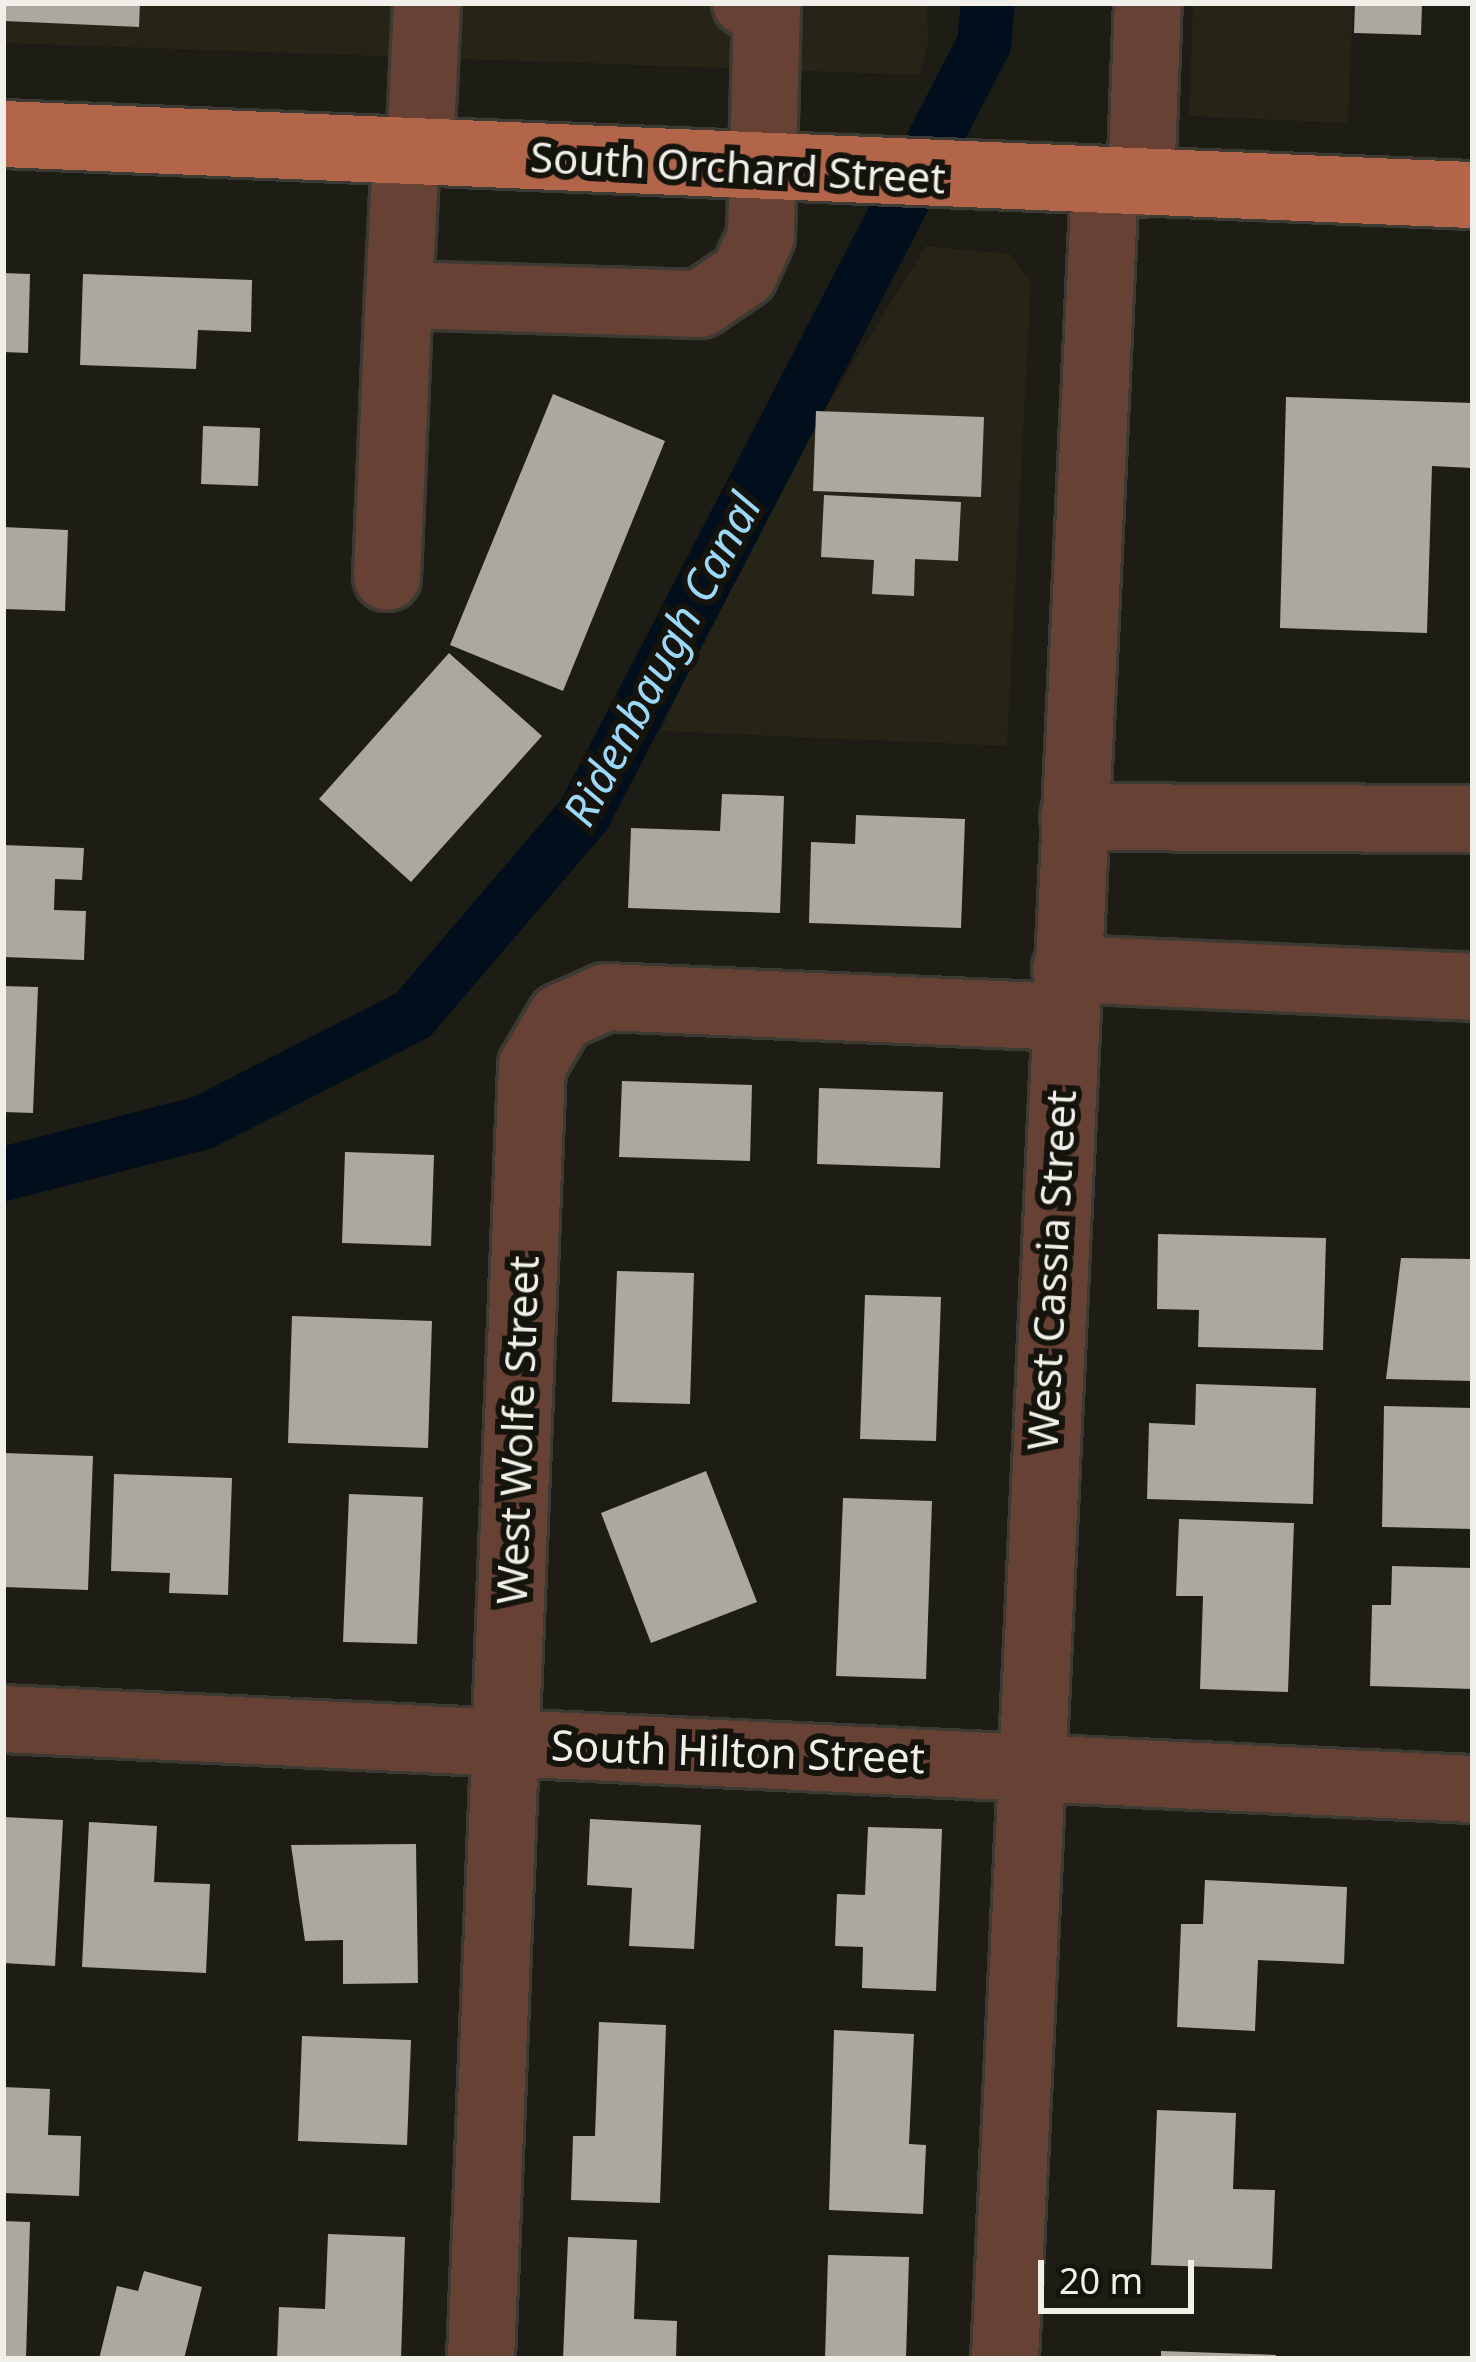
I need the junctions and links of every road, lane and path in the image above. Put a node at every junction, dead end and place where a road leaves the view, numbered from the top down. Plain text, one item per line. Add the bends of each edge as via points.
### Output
1 (428, 3) edge
2 (746, 3) edge
3 (1148, 3) edge
4 (3, 134) edge
5 (413, 152) junction
6 (760, 168) junction
7 (1123, 183) junction
8 (1473, 195) edge
9 (399, 296) junction
10 (387, 577) dead end
11 (1074, 818) junction
12 (1473, 819) edge
13 (1473, 987) edge
14 (1065, 993) junction
15 (3, 1719) edge
16 (505, 1741) junction
17 (1025, 1763) junction
18 (1473, 1789) edge
19 (481, 2359) edge
20 (1005, 2359) edge

1 - 5 street
2 - 6 street via 767,4
3 - 7 street, West Cassia Street
4 - 5 main road, South Orchard Street
5 - 6 main road, South Orchard Street
5 - 9 street
6 - 7 main road, South Orchard Street
6 - 9 street via 761,236 744,274 700,304
7 - 8 main road, South Orchard Street
7 - 11 street, West Cassia Street
9 - 10 street
11 - 12 street
11 - 14 street, West Cassia Street
13 - 14 street, West Wolfe Street
14 - 16 street, West Wolfe Street via 607,997 561,1017 532,1066
14 - 17 street, West Cassia Street
15 - 16 street, South Hilton Street
16 - 17 street, South Hilton Street
16 - 19 street, West Wolfe Street
17 - 18 street, South Hilton Street
17 - 20 street, West Cassia Street

